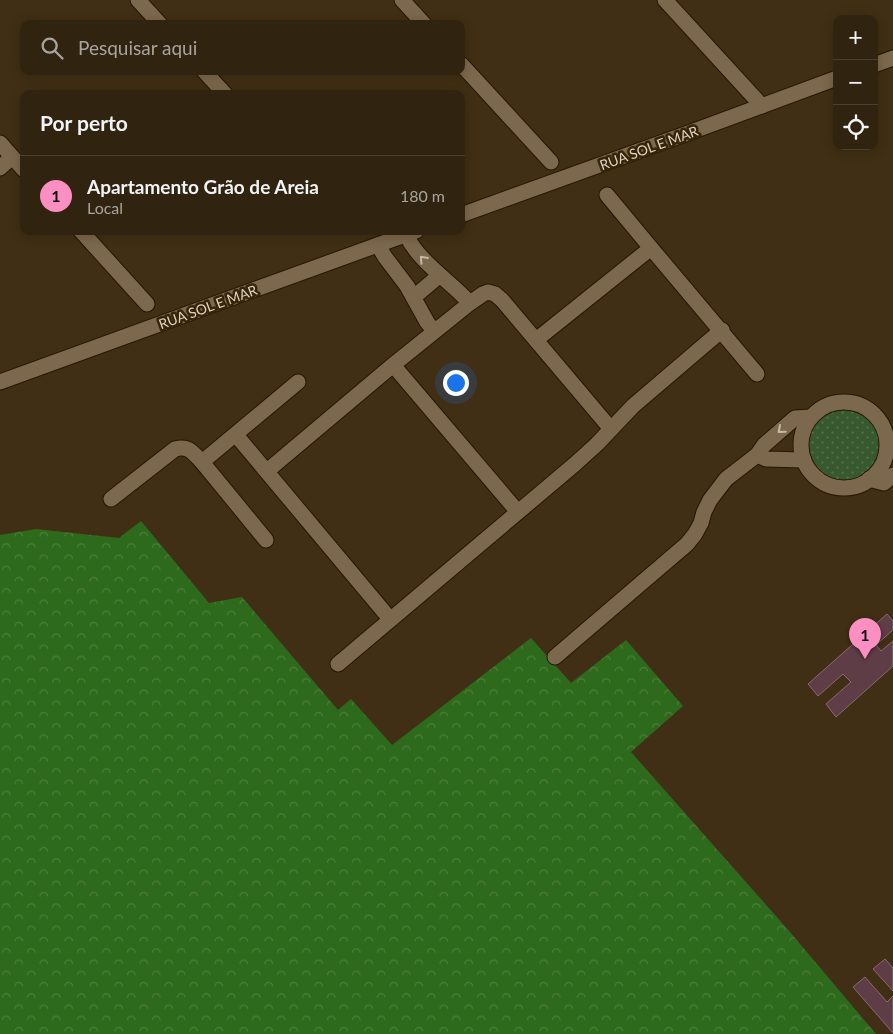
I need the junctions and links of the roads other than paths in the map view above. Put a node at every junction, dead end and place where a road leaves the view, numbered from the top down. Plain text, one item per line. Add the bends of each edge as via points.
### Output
1 (138, 0) edge
2 (402, 0) edge
3 (665, 0) edge
4 (156, 20) edge
5 (420, 20) edge
6 (893, 58) edge
7 (878, 64) edge
8 (465, 68) edge
9 (208, 75) edge
10 (833, 79) edge
11 (221, 90) edge
12 (762, 106) junction
13 (0, 144) edge
14 (12, 157) junction
15 (551, 162) dead end
16 (20, 166) edge
17 (0, 168) edge
18 (607, 196) dead end
19 (465, 214) edge
20 (85, 235) edge
21 (406, 235) edge
22 (411, 235) edge
23 (378, 245) junction
24 (651, 248) junction
25 (440, 275) junction
26 (414, 297) junction
27 (470, 303) junction
28 (147, 304) dead end
29 (722, 330) junction
30 (434, 331) junction
31 (536, 340) junction
32 (392, 365) junction
33 (757, 374) dead end
34 (0, 382) edge
35 (298, 382) dead end
36 (811, 418) junction
37 (611, 429) junction
38 (888, 431) edge
39 (236, 435) junction
40 (757, 455) junction
41 (804, 460) junction
42 (202, 462) junction
43 (267, 471) junction
44 (893, 475) edge
45 (869, 480) junction
46 (111, 499) dead end
47 (518, 512) junction
48 (266, 540) dead end
49 (390, 619) junction
50 (555, 657) dead end
51 (338, 664) dead end

1 - 4 street
2 - 5 street
3 - 12 street
6 - 7 street
8 - 15 street
9 - 11 street
10 - 12 street, RUA SOL E MAR
12 - 19 street, RUA SOL E MAR
13 - 14 street
14 - 16 street
14 - 17 street
18 - 24 street
20 - 28 street
21 - 23 street, RUA SOL E MAR
25 -> 22 street via 414,248
23 - 26 street
23 - 34 street, RUA SOL E MAR
24 - 29 street
24 - 31 street
25 - 26 street
25 - 27 street
26 - 30 street
27 - 30 street
27 - 31 street via 488,292 495,294
29 - 33 street
29 - 37 street via 633,406
30 - 32 street
31 - 37 street
32 - 43 street
32 - 47 street
35 - 39 street
36 - 38 street via 829,405 851,402 871,412
36 -> 40 street via 795,418
36 - 41 street via 802,438
37 - 47 street
38 - 45 street via 883,462
39 - 42 street
39 - 43 street
40 - 41 street via 766,459
40 - 50 street via 717,489 687,544
41 - 45 street via 816,478 826,484 848,487
42 - 46 street via 189,450 175,448
42 - 48 street
43 - 49 street
44 - 45 street via 884,482
47 - 49 street
49 - 51 street

